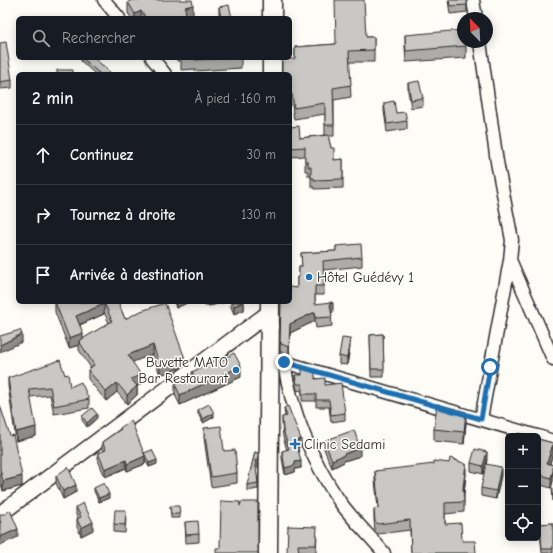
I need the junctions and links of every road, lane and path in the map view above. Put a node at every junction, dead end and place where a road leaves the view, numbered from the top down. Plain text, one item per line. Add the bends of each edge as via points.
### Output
1 (104, 0) edge
2 (272, 0) edge
3 (473, 0) edge
4 (475, 12) edge
5 (117, 16) edge
6 (272, 16) edge
7 (481, 48) edge
8 (154, 60) edge
9 (272, 60) edge
10 (163, 72) edge
11 (272, 72) edge
12 (510, 260) junction
13 (270, 307) edge
14 (553, 359) edge
15 (277, 360) junction
16 (481, 419) junction
17 (528, 433) edge
18 (541, 437) edge
19 (553, 441) edge
20 (0, 514) edge
21 (268, 553) edge
22 (384, 553) edge

1 - 5 street
2 - 6 main road
3 - 4 street
7 - 12 street via 497,162 512,240
8 - 10 street
9 - 11 main road
12 - 14 street
12 - 16 street
13 - 15 main road
13 - 20 street
15 - 16 street
15 - 21 main road
15 - 22 street via 293,405 326,480 341,504
16 - 17 street
18 - 19 street

